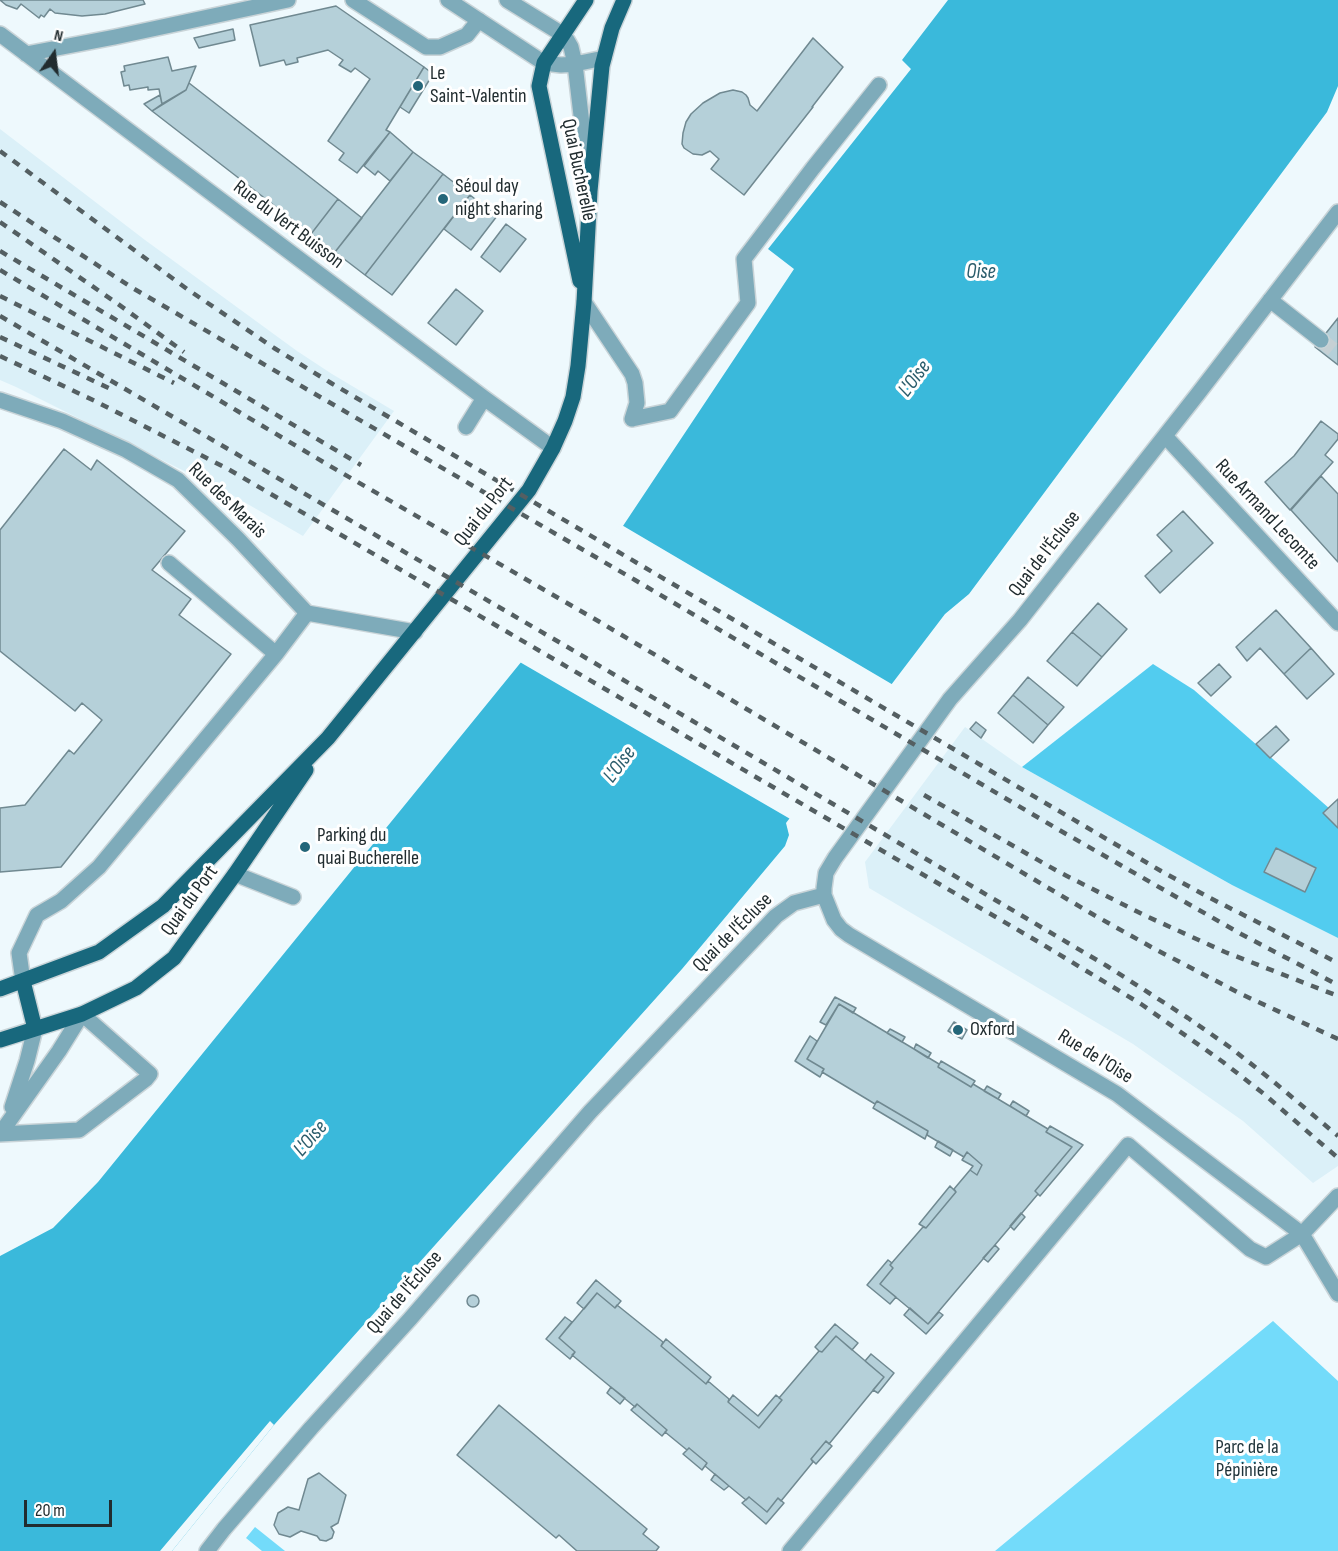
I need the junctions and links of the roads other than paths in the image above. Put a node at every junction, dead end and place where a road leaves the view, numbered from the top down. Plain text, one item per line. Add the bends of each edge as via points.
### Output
1 (288, 0) edge
2 (353, 0) edge
3 (448, 0) edge
4 (586, 0) edge
5 (624, 0) edge
6 (513, 1) edge
7 (478, 20) junction
8 (0, 34) edge
9 (562, 34) junction
10 (26, 54) junction
11 (548, 56) junction
12 (603, 62) junction
13 (575, 64) junction
14 (879, 86) dead end
15 (590, 191) junction
16 (1338, 212) edge
17 (1270, 300) junction
18 (584, 302) junction
19 (1321, 340) tunnel mouth
20 (484, 398) junction
21 (0, 400) edge
22 (466, 428) dead end
23 (1165, 436) junction
24 (553, 448) junction
25 (169, 563) dead end
26 (307, 613) junction
27 (1338, 623) edge
28 (415, 632) junction
29 (276, 654) junction
30 (328, 738) junction
31 (235, 874) junction
32 (824, 896) junction
33 (293, 897) dead end
34 (23, 981) junction
35 (0, 989) edge
36 (82, 1014) junction
37 (35, 1029) junction
38 (0, 1040) edge
39 (0, 1134) edge
40 (1338, 1196) edge
41 (1302, 1234) junction
42 (1338, 1294) edge
43 (207, 1551) edge
44 (790, 1551) edge

1 - 10 street
2 - 7 street via 426,46 440,47 466,35
3 - 7 street
4 - 9 main road
5 - 12 main road, Quai Bucherelle
6 - 9 street
7 - 11 street
8 - 10 street, Rue du Vert Buisson
9 - 11 main road
9 - 13 street via 571,47
10 - 20 street, Rue du Vert Buisson
11 - 13 street via 552,65
11 - 18 main road, Quai Bucherelle via 540,77 540,94
12 - 13 street
12 - 15 main road, Quai Bucherelle
13 - 15 street
14 - 18 street via 744,259 748,303 670,411 632,419 637,403 632,374
15 - 18 main road, Quai Bucherelle
16 - 17 street, Quai de l'Écluse
17 - 19 street
17 - 23 street, Quai de l'Écluse
18 - 24 main road, Quai Bucherelle via 573,397
20 - 22 street
20 - 24 street, Rue du Vert Buisson
21 - 26 street, Rue des Marais via 62,421 126,450 178,480
23 - 27 street, Rue Armand Lecomte
23 - 32 street, Quai de l'Écluse via 1020,620 950,699 829,867
24 - 28 main road, Quai du Port via 529,490
25 - 29 street
26 - 28 street
26 - 29 street
28 - 30 main road, Quai du Port
29 - 34 street via 99,867 61,901 37,915 19,953
30 - 31 main road, Quai du Port
30 - 34 main road, Quai du Port via 163,906 99,952
31 - 33 street
31 - 36 main road, Quai du Port via 174,958 136,988
32 - 41 street, Rue de l'Oise via 834,920 849,935 1117,1094
32 - 43 street, Quai de l'Écluse via 794,903 776,916 590,1112
34 - 35 main road, Quai du Port
34 - 37 main road
36 - 37 main road, Quai du Port
36 - 39 street
36 - 39 street via 150,1074 79,1130
37 - 38 main road, Quai du Port
37 - 39 street via 17,1095
40 - 41 street
41 - 42 street
41 - 44 street via 1266,1257 1250,1249 1128,1145

